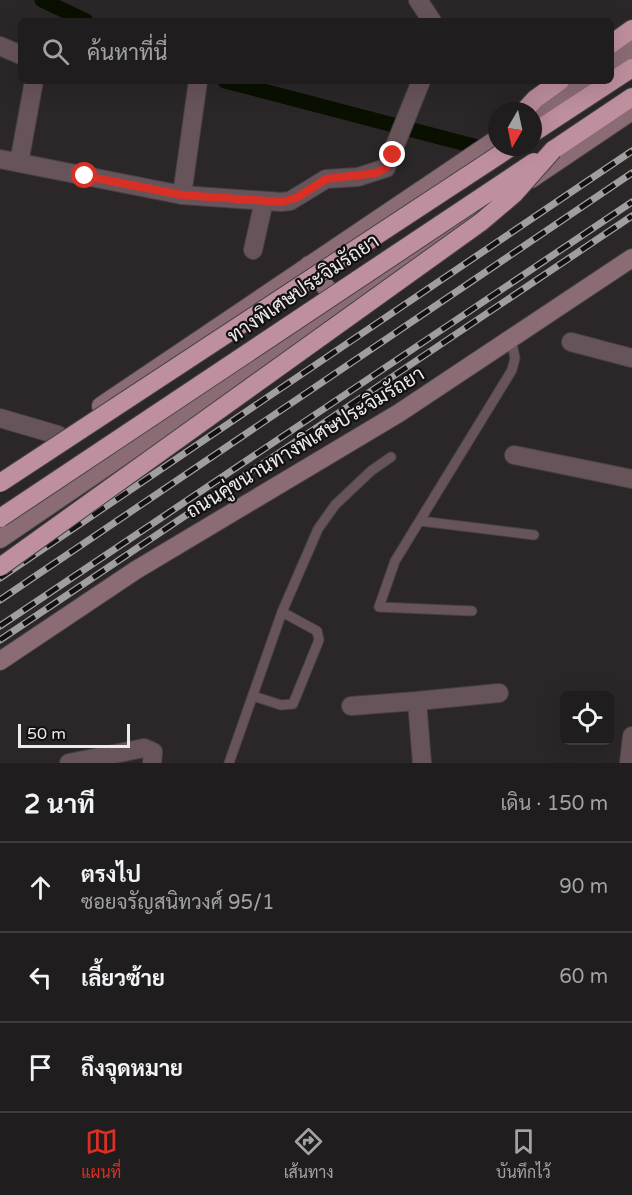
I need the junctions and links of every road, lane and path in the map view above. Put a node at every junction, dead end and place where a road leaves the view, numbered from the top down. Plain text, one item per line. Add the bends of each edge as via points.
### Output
1 (418, 0) edge
2 (430, 18) edge
3 (632, 29) edge
4 (614, 42) edge
5 (0, 45) edge
6 (632, 48) edge
7 (18, 54) edge
8 (614, 60) edge
9 (632, 68) edge
10 (614, 80) edge
11 (33, 84) edge
12 (198, 84) edge
13 (420, 84) edge
14 (556, 84) edge
15 (578, 84) edge
16 (608, 84) edge
17 (632, 97) edge
18 (532, 102) edge
19 (542, 108) edge
20 (632, 111) edge
21 (542, 127) edge
22 (488, 145) edge
23 (553, 150) junction
24 (497, 156) edge
25 (0, 159) edge
26 (19, 163) junction
27 (182, 195) junction
28 (273, 202) junction
29 (253, 250) dead end
30 (632, 258) edge
31 (309, 265) junction
32 (340, 306) junction
33 (511, 339) junction
34 (571, 342) dead end
35 (632, 358) edge
36 (0, 418) edge
37 (58, 435) junction
38 (514, 455) dead end
39 (391, 457) dead end
40 (0, 475) edge
41 (632, 479) edge
42 (0, 483) edge
43 (0, 518) edge
44 (420, 521) junction
45 (534, 535) dead end
46 (0, 539) edge
47 (0, 567) edge
48 (472, 611) dead end
49 (282, 612) junction
50 (0, 661) edge
51 (500, 693) dead end
52 (253, 696) junction
53 (417, 701) junction
54 (351, 706) dead end
55 (632, 736) edge
56 (69, 763) edge
57 (152, 763) edge
58 (229, 763) edge
59 (422, 763) edge
60 (629, 763) edge

1 - 2 street
3 - 4 highway
5 - 7 street
6 - 8 main road
9 - 10 highway
11 - 26 street
12 - 27 street
13 - 28 street via 386,168 358,177 326,179 296,198
14 - 18 highway
15 - 19 main road
16 - 21 highway
17 - 23 highway, ทางพิเศษประจิมรัถยา
20 - 32 main road
22 - 31 main road
23 - 43 highway, ทางพิเศษประจิมรัถยา, bridge
23 - 47 highway, bridge via 514,194 481,222
24 - 42 highway, ทางพิเศษประจิมรัถยา, bridge
25 - 26 street
26 - 27 street
27 - 28 street
28 - 29 street
30 - 33 main road, ถนนคู่ขนานทางพิเศษประจิมรัถยา
31 - 32 main road
31 - 37 main road
32 - 46 main road
33 - 44 lane via 512,370
33 - 50 main road, ถนนคู่ขนานทางพิเศษประจิมรัถยา via 399,413 136,570
34 - 35 street
36 - 37 street
37 - 40 main road
38 - 41 street
39 - 49 lane via 327,514
44 - 45 lane
44 - 48 lane via 395,561 380,607
49 - 52 lane
49 - 52 lane via 317,631 319,640 293,704 281,705
51 - 53 street
52 - 58 lane
53 - 54 street
53 - 59 street
55 - 60 street
56 - 57 street via 144,747 153,753

